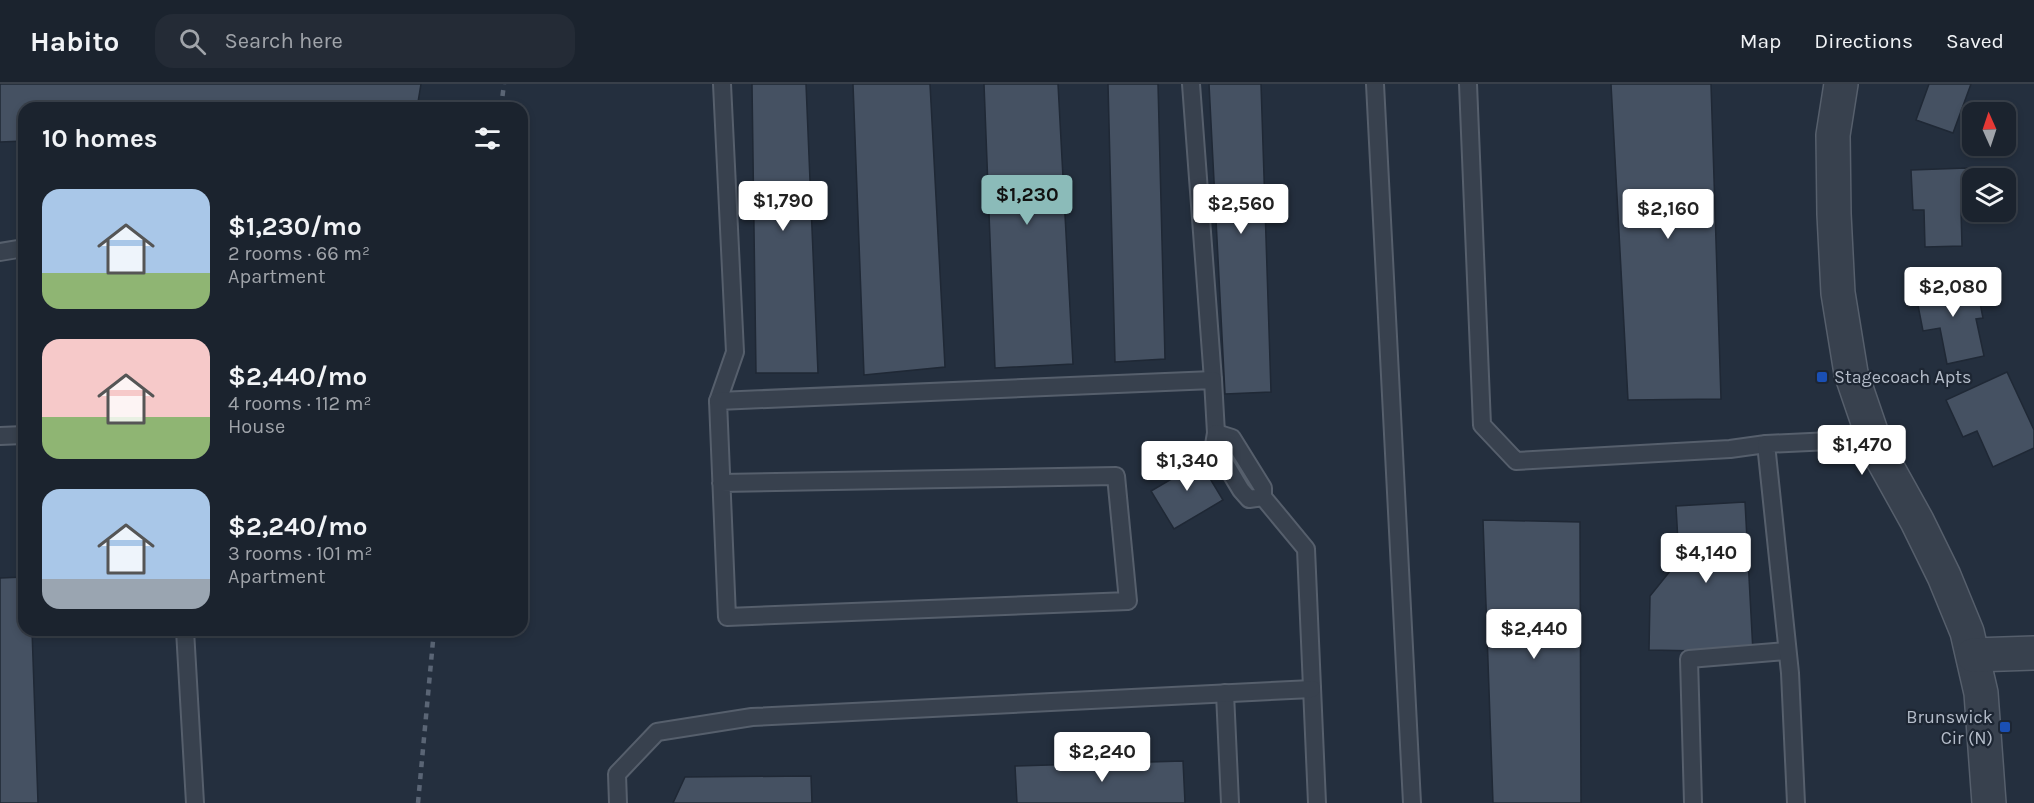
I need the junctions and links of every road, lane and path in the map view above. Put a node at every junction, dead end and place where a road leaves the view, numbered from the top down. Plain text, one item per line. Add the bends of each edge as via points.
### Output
1 (722, 84) edge
2 (1191, 84) edge
3 (1375, 84) edge
4 (1468, 84) edge
5 (1841, 84) edge
6 (18, 249) edge
7 (0, 252) edge
8 (1213, 380) junction
9 (718, 401) junction
10 (18, 435) edge
11 (0, 436) edge
12 (1873, 439) junction
13 (1766, 444) junction
14 (721, 483) junction
15 (185, 636) edge
16 (1787, 651) junction
17 (2034, 653) edge
18 (1973, 655) junction
19 (1312, 689) junction
20 (1225, 693) junction
21 (195, 803) edge
22 (618, 803) edge
23 (1230, 803) edge
24 (1317, 803) edge
25 (1412, 803) edge
26 (1693, 803) edge
27 (1796, 803) edge
28 (1989, 803) edge

1 - 9 lane via 735,352
2 - 8 lane
3 - 25 lane
4 - 13 lane via 1482,424 1516,461
5 - 12 street via 1833,135 1838,293 1851,373
6 - 7 lane
8 - 9 lane
8 - 19 lane via 1216,433 1232,438 1263,488 1263,497 1306,549
9 - 14 lane
10 - 11 lane
12 - 13 lane
12 - 18 street via 1944,576
13 - 16 lane
14 - 14 lane via 727,617 1128,601 1116,476
15 - 21 lane
16 - 26 lane via 1689,659
16 - 27 lane
17 - 18 street
18 - 28 street via 1981,693
19 - 20 lane
19 - 24 lane
20 - 22 lane via 752,717 657,732 617,774
20 - 23 lane

